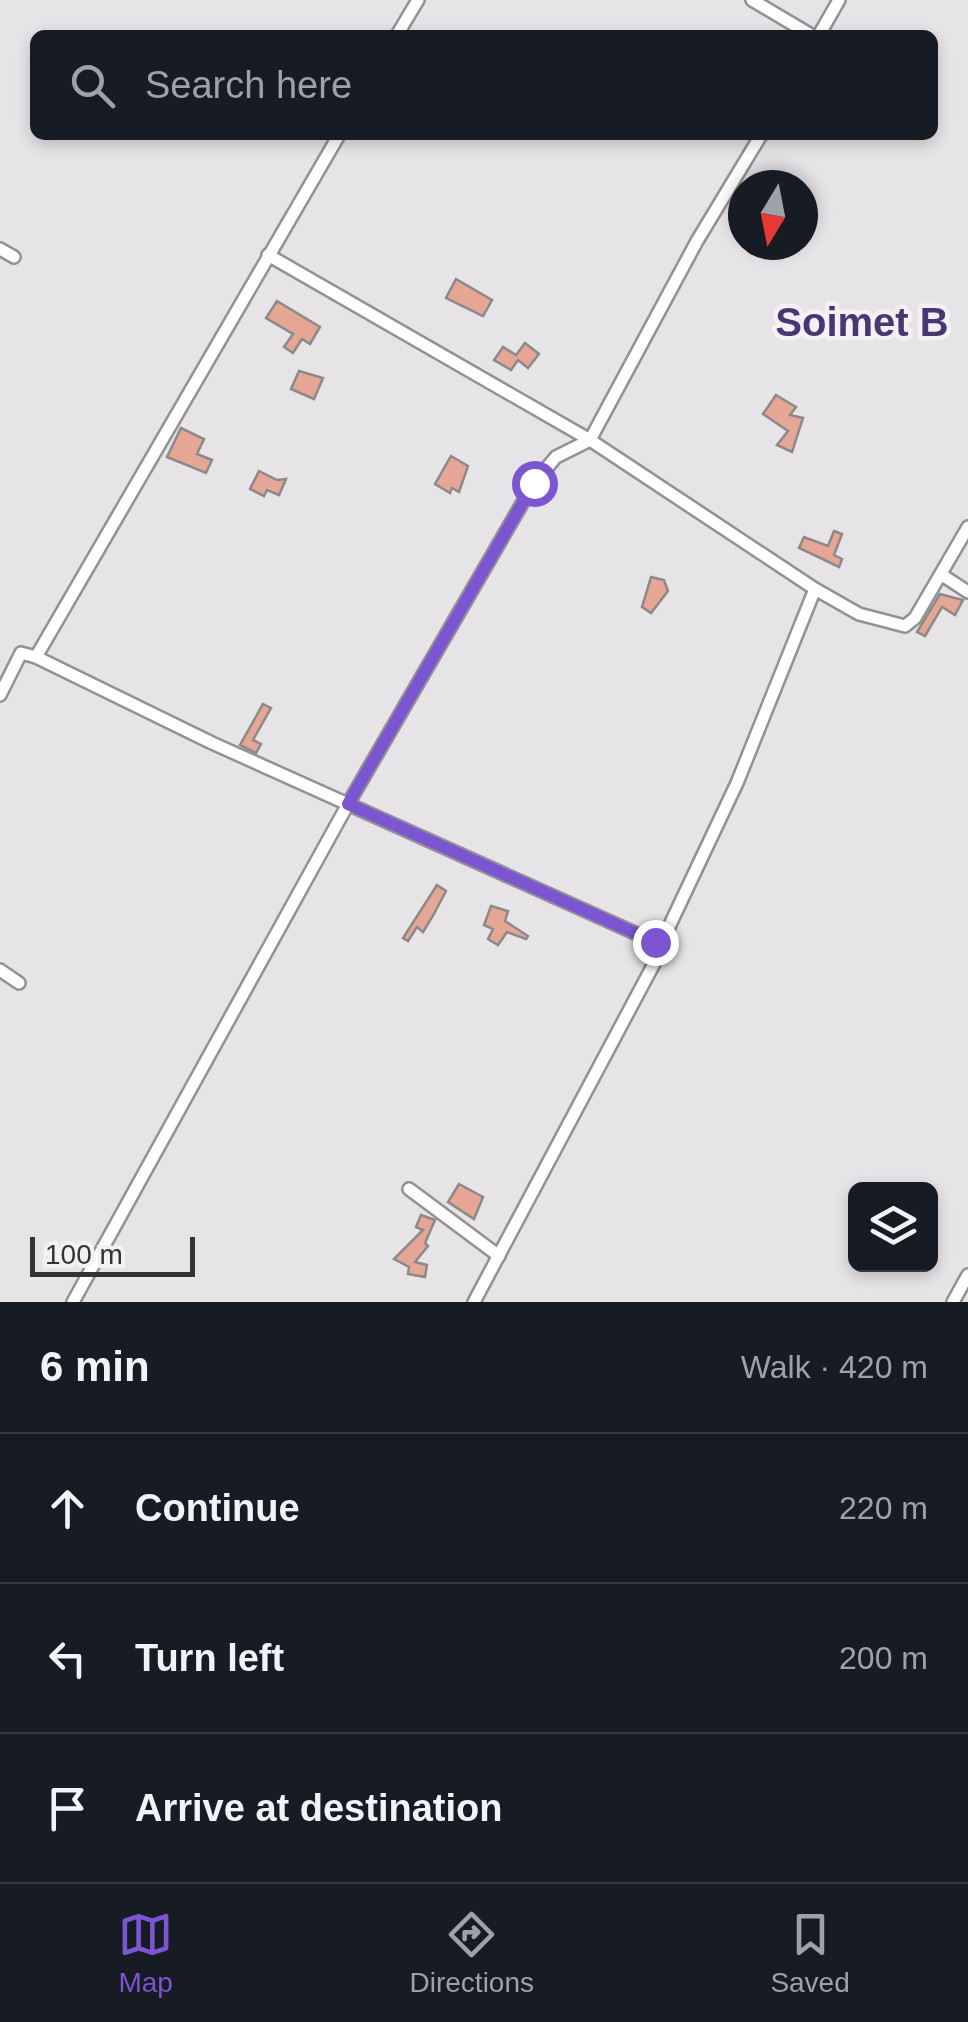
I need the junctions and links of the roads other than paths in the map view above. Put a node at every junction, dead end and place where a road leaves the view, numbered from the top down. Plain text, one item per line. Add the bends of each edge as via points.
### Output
1 (418, 0) edge
2 (752, 0) edge
3 (839, 0) edge
4 (400, 30) edge
5 (806, 30) edge
6 (818, 30) edge
7 (335, 140) edge
8 (758, 140) edge
9 (0, 249) edge
10 (268, 255) junction
11 (14, 257) dead end
12 (590, 440) junction
13 (968, 527) edge
14 (942, 575) junction
15 (816, 589) junction
16 (968, 592) edge
17 (36, 658) junction
18 (0, 696) edge
19 (348, 804) junction
20 (658, 950) junction
21 (0, 970) edge
22 (18, 983) dead end
23 (409, 1189) dead end
24 (499, 1256) junction
25 (968, 1275) edge
26 (73, 1302) edge
27 (474, 1302) edge
28 (953, 1302) edge

1 - 4 street
2 - 5 street
3 - 6 street
7 - 10 street
8 - 12 street
9 - 11 street
10 - 12 street
10 - 17 street
12 - 15 street
12 - 19 street via 556,457 534,483
13 - 14 street
14 - 15 street via 905,626 859,614
14 - 16 street
15 - 20 street
17 - 18 street via 20,653
17 - 19 street
19 - 20 street via 655,942
19 - 26 street
20 - 24 street
21 - 22 street
23 - 24 street
24 - 27 street
25 - 28 street

